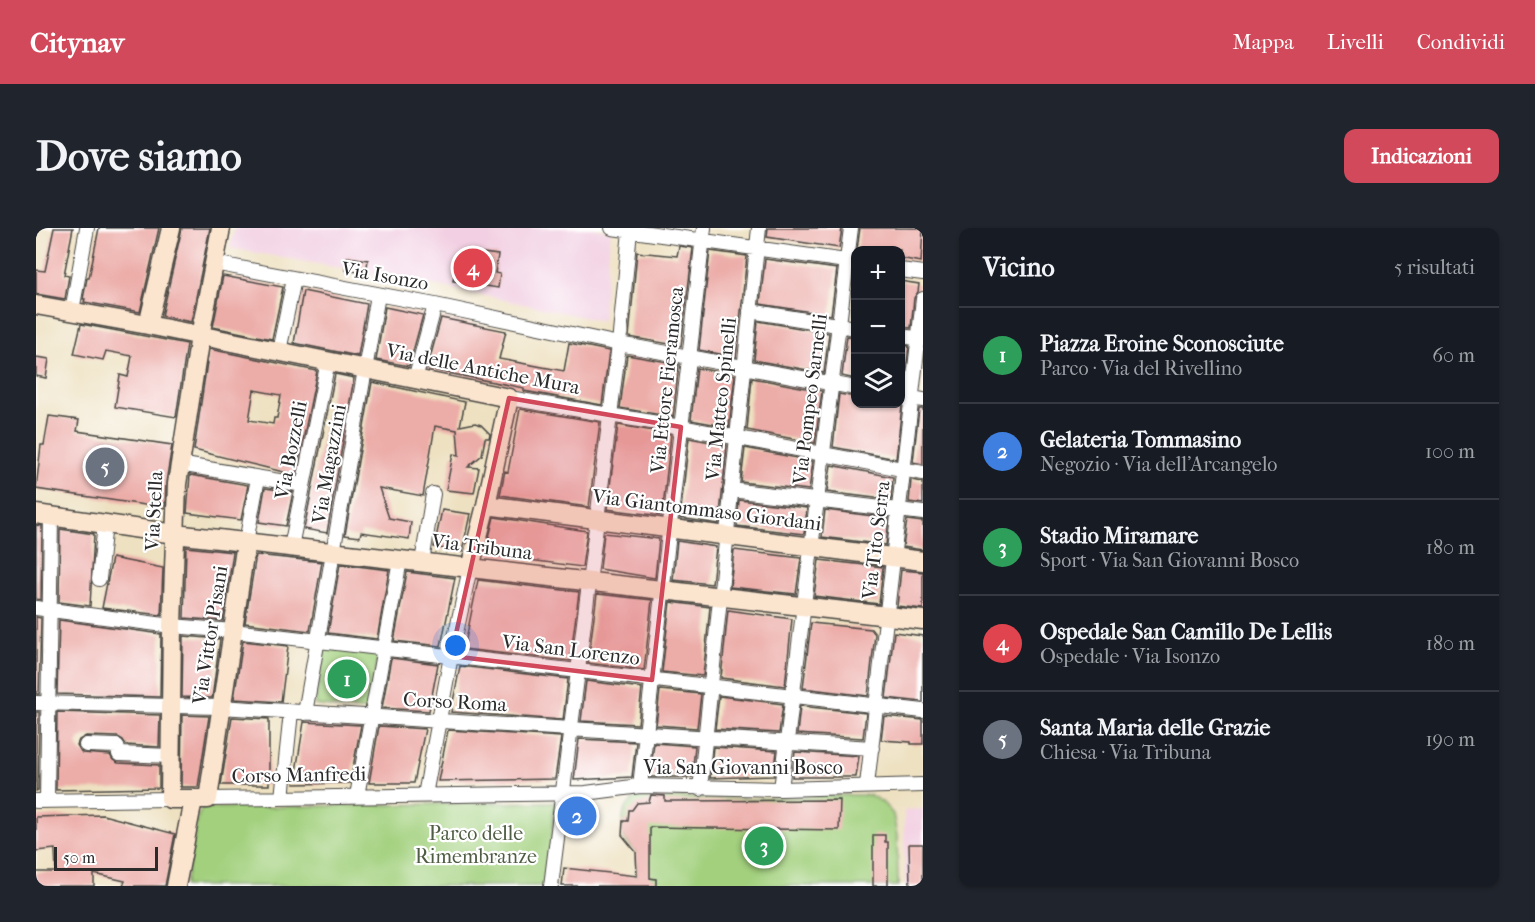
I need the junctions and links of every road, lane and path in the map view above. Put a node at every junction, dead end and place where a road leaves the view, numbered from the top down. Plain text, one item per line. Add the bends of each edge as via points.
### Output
1 (87, 228) edge
2 (171, 228) edge
3 (221, 228) edge
4 (612, 228) edge
5 (759, 228) edge
6 (851, 228) edge
7 (630, 231) junction
8 (703, 234) edge
9 (851, 246) edge
10 (757, 248) junction
11 (851, 262) edge
12 (214, 263) junction
13 (905, 271) edge
14 (923, 273) edge
15 (294, 279) junction
16 (378, 295) junction
17 (923, 299) edge
18 (36, 305) edge
19 (435, 305) junction
20 (72, 311) junction
21 (750, 311) junction
22 (148, 325) junction
23 (839, 325) junction
24 (851, 327) edge
25 (201, 336) junction
26 (905, 337) edge
27 (921, 339) edge
28 (619, 344) junction
29 (279, 351) junction
30 (689, 357) junction
31 (328, 361) junction
32 (744, 367) junction
33 (365, 369) junction
34 (415, 379) junction
35 (832, 384) junction
36 (851, 387) edge
37 (509, 398) junction
38 (912, 398) edge
39 (610, 416) junction
40 (681, 427) junction
41 (737, 438) junction
42 (823, 455) junction
43 (179, 464) junction
44 (904, 470) junction
45 (923, 473) edge
46 (258, 478) junction
47 (303, 485) junction
48 (731, 490) junction
49 (433, 494) dead end
50 (817, 501) junction
51 (486, 505) junction
52 (899, 511) junction
53 (923, 513) edge
54 (44, 515) edge
55 (597, 519) junction
56 (105, 524) junction
57 (670, 528) junction
58 (175, 534) junction
59 (727, 536) junction
60 (246, 542) junction
61 (811, 546) junction
62 (291, 547) junction
63 (333, 552) junction
64 (894, 557) junction
65 (400, 560) junction
66 (923, 561) edge
67 (422, 562) junction
68 (470, 568) junction
69 (99, 579) dead end
70 (590, 582) junction
71 (663, 590) junction
72 (720, 597) junction
73 (804, 606) junction
74 (43, 609) edge
75 (887, 616) junction
76 (923, 620) edge
77 (172, 626) junction
78 (233, 631) junction
79 (317, 641) junction
80 (384, 648) junction
81 (451, 656) junction
82 (579, 671) junction
83 (652, 680) junction
84 (711, 686) junction
85 (793, 696) junction
86 (42, 704) edge
87 (172, 705) junction
88 (877, 706) junction
89 (221, 707) junction
90 (923, 711) edge
91 (291, 712) junction
92 (305, 713) junction
93 (372, 717) junction
94 (439, 721) junction
95 (571, 729) junction
96 (646, 734) junction
97 (705, 737) junction
98 (787, 742) junction
99 (86, 745) dead end
100 (872, 748) junction
101 (171, 756) junction
102 (867, 785) junction
103 (923, 785) edge
104 (640, 786) junction
105 (700, 789) junction
106 (781, 789) junction
107 (564, 792) junction
108 (425, 795) junction
109 (357, 796) junction
110 (282, 798) junction
111 (170, 799) junction
112 (200, 800) junction
113 (41, 801) edge
114 (176, 886) edge
115 (552, 886) edge

1 - 20 street
2 - 22 main road
3 - 12 main road, Via Stella
4 - 7 street
5 - 10 street, Via Matteo Spinelli
6 - 9 street, Via Pompeo Sarnelli
7 - 8 street
7 - 28 street
8 - 10 street
8 - 30 street, Via Ettore Fieramosca
10 - 11 street
10 - 21 street, Via Matteo Spinelli
11 - 23 street, Via Pompeo Sarnelli
12 - 15 street, Via Isonzo
12 - 25 main road, Via Stella
13 - 14 street
15 - 16 street, Via Isonzo
15 - 29 street
16 - 19 street, Via Isonzo
16 - 33 street, Via Magazzini
17 - 27 street, Via Tito Serra
18 - 20 main road, Via delle Antiche Mura
19 - 28 street, Via Isonzo
19 - 34 street
20 - 22 main road, Via delle Antiche Mura
21 - 23 street
21 - 32 street, Via Matteo Spinelli
22 - 25 main road, Via delle Antiche Mura
23 - 24 street
23 - 35 street, Via Pompeo Sarnelli
25 - 29 main road, Via delle Antiche Mura
25 - 43 main road, Via Stella
26 - 27 street
27 - 38 street, Via Tito Serra
28 - 30 street, Via Isonzo
28 - 39 street
29 - 31 main road, Via delle Antiche Mura
30 - 32 street, Via Isonzo
30 - 40 street, Via Ettore Fieramosca
31 - 33 main road, Via delle Antiche Mura
31 - 47 street, Via Bozzelli
32 - 35 street, Via Isonzo
32 - 41 street, Via Matteo Spinelli
33 - 34 main road, Via delle Antiche Mura
33 - 63 street, Via Magazzini
34 - 37 main road, Via delle Antiche Mura
35 - 36 street, Via Isonzo
35 - 42 street, Via Pompeo Sarnelli
37 - 39 street, Via delle Antiche Mura
37 - 51 main road
38 - 44 street, Via Tito Serra
39 - 40 street, Via delle Antiche Mura
39 - 55 street
40 - 41 street, Via delle Antiche Mura
40 - 57 street, Via Ettore Fieramosca
41 - 42 street, Via delle Antiche Mura
41 - 48 street, Via Matteo Spinelli
42 - 44 street, Via delle Antiche Mura
42 - 50 street, Via Pompeo Sarnelli
43 - 46 street
43 - 58 main road, Via Stella
44 - 45 street, Via delle Antiche Mura
44 - 52 street, Via Tito Serra
46 - 47 street
46 - 60 street, Via Vittor Pisani
47 - 62 street, Via Bozzelli
48 - 50 street
48 - 59 street, Via Matteo Spinelli
49 - 67 street
50 - 52 street
50 - 61 street, Via Pompeo Sarnelli
51 - 55 main road, Via Giantommaso Giordani
51 - 68 main road
52 - 53 street
52 - 64 street, Via Tito Serra
54 - 56 main road, Via Tribuna
54 - 74 street
55 - 57 main road, Via Giantommaso Giordani
55 - 70 street
56 - 58 main road, Via Tribuna
56 - 69 street
57 - 59 main road, Via Giantommaso Giordani
57 - 71 street, Via Ettore Fieramosca
58 - 60 main road, Via Tribuna
58 - 77 main road, Via Stella
59 - 61 main road, Via Giantommaso Giordani
59 - 72 street, Via Matteo Spinelli
60 - 62 main road, Via Tribuna
60 - 78 main road, Via Vittor Pisani
61 - 64 main road, Via Giantommaso Giordani
61 - 73 street, Via Pompeo Sarnelli
62 - 63 main road, Via Tribuna
63 - 65 main road, Via Tribuna
63 - 79 street, Via Magazzini
64 - 66 main road, Via Giantommaso Giordani
64 - 75 street, Via Tito Serra
65 - 67 main road, Via Tribuna
65 - 80 street
67 - 68 main road, Via Tribuna
68 - 70 main road, Via Tribuna
68 - 81 street
70 - 71 main road, Via Tribuna
70 - 82 street
71 - 72 main road, Via Tribuna
71 - 83 street, Via Ettore Fieramosca
72 - 73 main road, Via Tribuna
72 - 84 street, Via Matteo Spinelli
73 - 75 main road, Via Tribuna
73 - 85 street, Via Pompeo Sarnelli
74 - 77 street, Via San Lorenzo
74 - 86 street
75 - 76 main road, Via Tribuna
75 - 88 street, Via Tito Serra
77 - 78 street, Via San Lorenzo
77 - 87 main road, Via Stella
78 - 79 street, Via San Lorenzo
78 - 89 main road, Via Vittor Pisani
79 - 80 street, Via San Lorenzo
79 - 92 street, Via Magazzini
80 - 81 street, Via San Lorenzo
80 - 93 street
81 - 82 street, Via San Lorenzo
81 - 94 street
82 - 83 street, Via San Lorenzo
82 - 95 street
83 - 84 street, Via San Lorenzo
83 - 96 street, Via Ettore Fieramosca
84 - 85 street, Via San Lorenzo
84 - 97 street, Via Matteo Spinelli
85 - 88 street, Via San Lorenzo
85 - 98 street, Via Pompeo Sarnelli
86 - 87 street, Corso Roma
86 - 113 street
87 - 89 street, Corso Roma
87 - 101 main road, Via Stella
88 - 90 street, Via San Lorenzo
88 - 100 street, Via Tito Serra
89 - 91 street, Corso Roma
89 - 112 main road, Via Vittor Pisani
91 - 92 street, Corso Roma
91 - 110 street
92 - 93 street, Corso Roma
93 - 94 street, Corso Roma
93 - 109 street
94 - 95 street, Corso Roma
94 - 108 street
95 - 96 street, Corso Roma
95 - 107 street
96 - 97 street, Corso Roma
96 - 104 street, Via Ettore Fieramosca
97 - 98 street, Corso Roma
97 - 105 street, Via Matteo Spinelli
98 - 100 street, Corso Roma
98 - 106 street, Via Pompeo Sarnelli
99 - 101 street via 117,746 119,754
100 - 102 street, Via Tito Serra
101 - 111 main road, Via Stella
102 - 103 street, Via San Giovanni Bosco
102 - 106 street, Via San Giovanni Bosco
104 - 105 street, Via San Giovanni Bosco
104 - 107 street, Via San Giovanni Bosco
105 - 106 street, Via San Giovanni Bosco
107 - 108 street, Corso Manfredi
107 - 115 street
108 - 109 street, Corso Manfredi
109 - 110 street, Corso Manfredi
110 - 112 street, Corso Manfredi
111 - 112 main road, Corso Manfredi
111 - 113 street, Corso Manfredi
112 - 114 main road, Via Vittor Pisani

